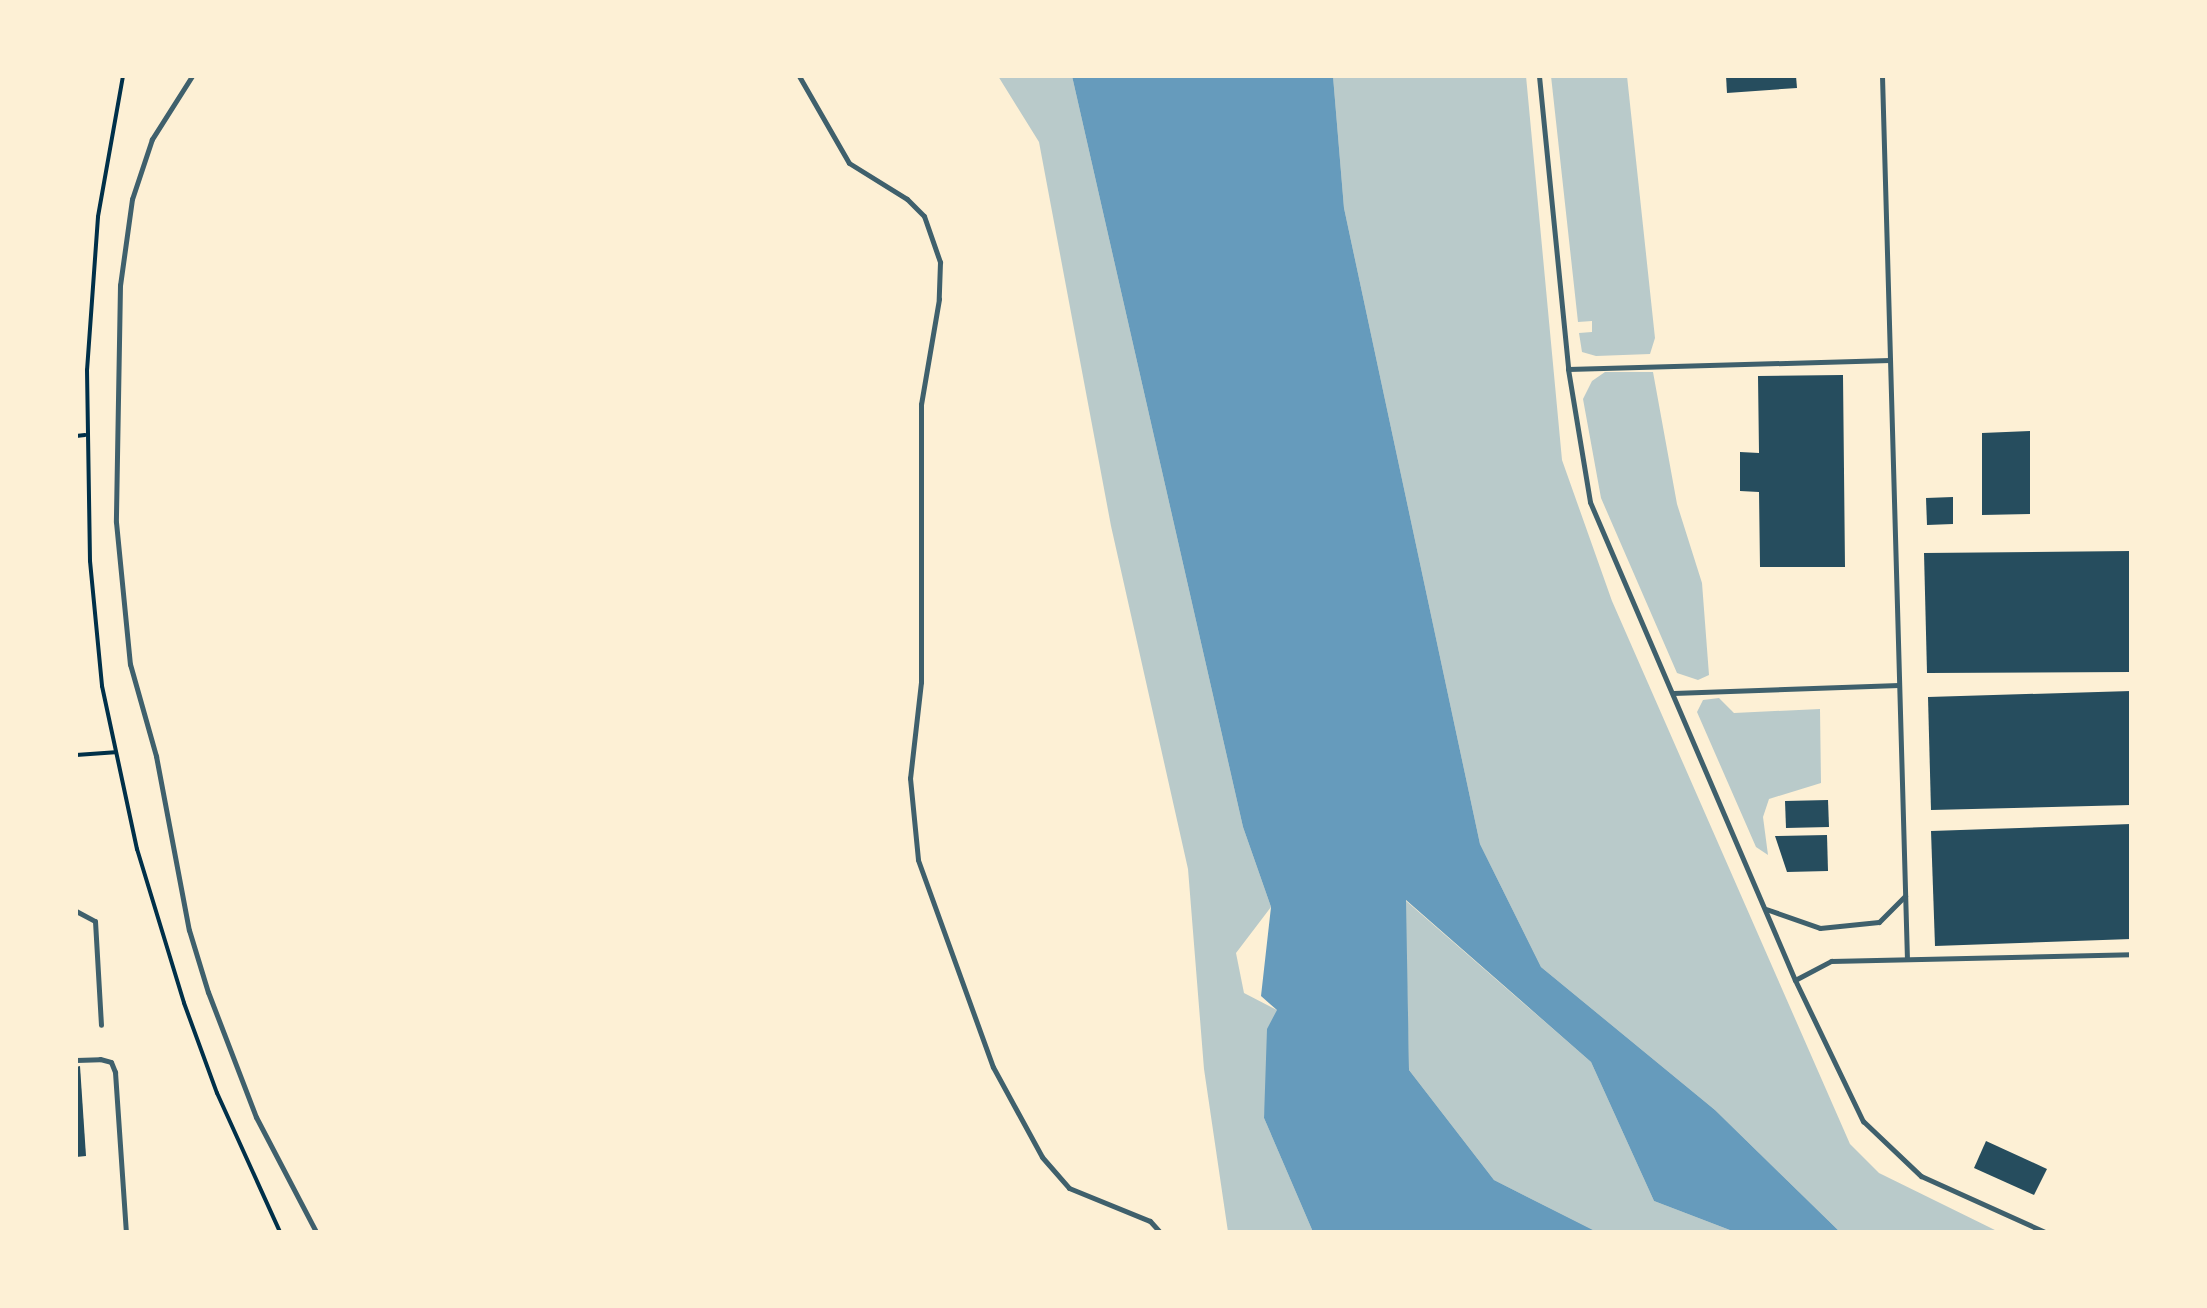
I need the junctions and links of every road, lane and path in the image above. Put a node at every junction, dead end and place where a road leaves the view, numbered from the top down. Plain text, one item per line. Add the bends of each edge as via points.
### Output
1 (123, 76) edge
2 (192, 76) edge
3 (799, 76) edge
4 (1539, 76) edge
5 (1882, 76) edge
6 (1890, 360) junction
7 (1568, 369) junction
8 (85, 435) junction
9 (76, 436) edge
10 (1899, 685) junction
11 (1673, 693) junction
12 (115, 752) junction
13 (76, 755) edge
14 (1905, 896) junction
15 (1765, 908) junction
16 (76, 911) edge
17 (2131, 954) edge
18 (1907, 959) junction
19 (1795, 980) junction
20 (101, 1025) dead end
21 (76, 1060) edge
22 (126, 1232) edge
23 (280, 1232) edge
24 (316, 1232) edge
25 (1160, 1232) edge
26 (2045, 1232) edge

1 - 8 path via 98,217
2 - 24 lane via 152,139 137,184 120,285 116,522 130,664 156,756 189,930 208,992 256,1117
3 - 25 lane via 849,163 924,216 940,262 921,404 921,682 910,778 918,860 993,1067 1042,1157 1069,1188 1150,1221
4 - 7 lane
5 - 6 lane
6 - 7 lane
6 - 10 lane
7 - 11 lane via 1590,502
8 - 9 path
8 - 12 path via 90,561
10 - 11 lane
10 - 14 lane
11 - 15 lane
12 - 13 path
12 - 23 path via 137,849 184,1003 217,1093
14 - 15 lane via 1879,922 1820,928
14 - 18 lane
15 - 19 lane
16 - 20 lane via 95,921
17 - 18 lane
18 - 19 lane via 1831,961
19 - 26 lane via 1863,1121 1921,1176
21 - 22 lane via 111,1062 115,1072

